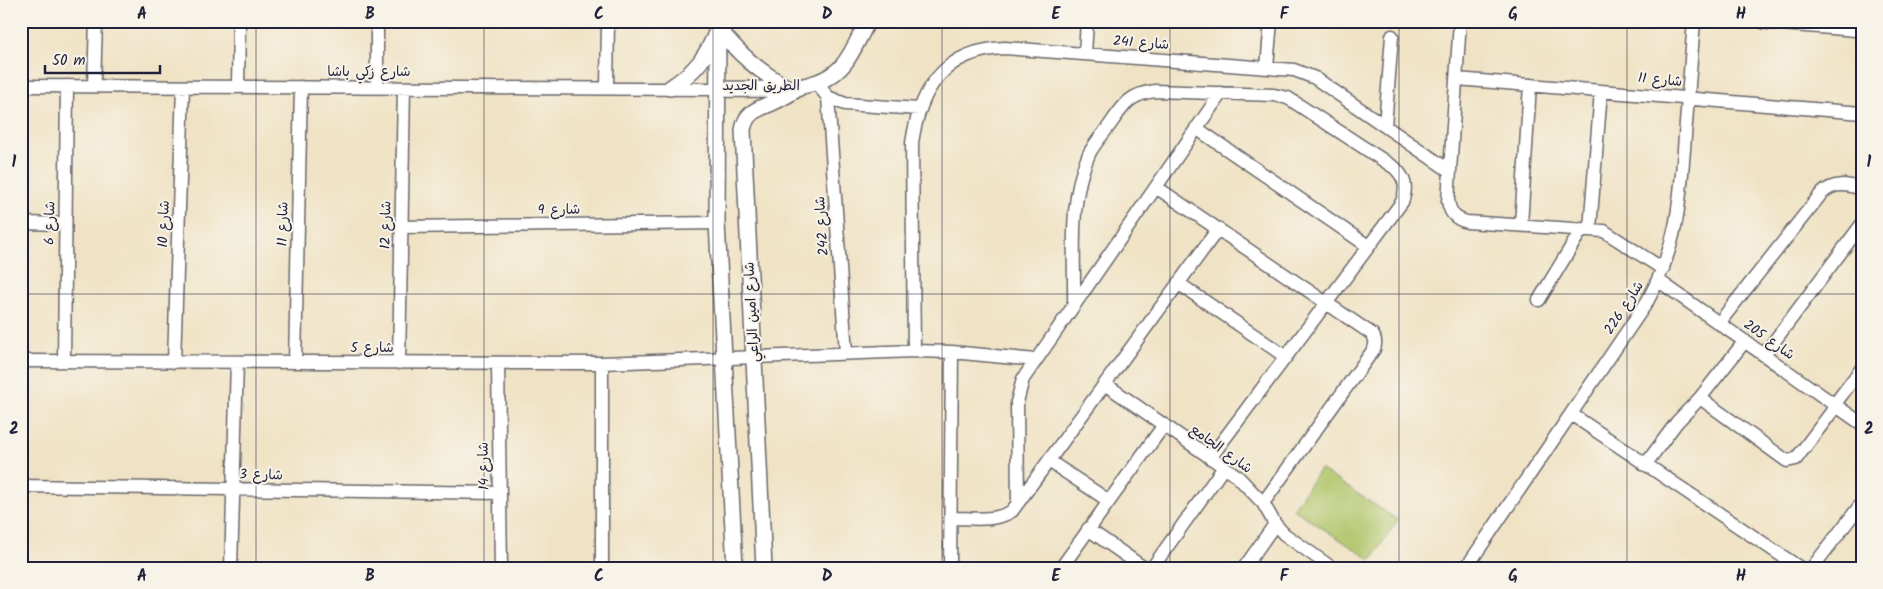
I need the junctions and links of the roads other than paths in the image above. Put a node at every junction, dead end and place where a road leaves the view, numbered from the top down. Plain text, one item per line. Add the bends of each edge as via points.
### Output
1 (96, 21) edge
2 (239, 21) edge
3 (376, 21) edge
4 (608, 21) edge
5 (868, 21) edge
6 (1087, 21) edge
7 (1271, 21) edge
8 (1460, 21) edge
9 (1694, 21) edge
10 (1764, 21) edge
11 (718, 25) edge
12 (1862, 29) edge
13 (1392, 36) dead end
14 (1085, 54) junction
15 (1267, 67) junction
16 (1456, 79) junction
17 (816, 83) junction
18 (1530, 85) junction
19 (21, 86) edge
20 (67, 86) junction
21 (94, 86) junction
22 (183, 86) junction
23 (238, 87) junction
24 (301, 87) junction
25 (607, 87) junction
26 (377, 88) junction
27 (404, 88) junction
28 (670, 88) junction
29 (794, 88) junction
30 (717, 89) junction
31 (1601, 91) junction
32 (1221, 93) junction
33 (828, 97) junction
34 (1688, 98) junction
35 (919, 109) junction
36 (1862, 113) edge
37 (1385, 126) junction
38 (1196, 128) junction
39 (1450, 171) junction
40 (1156, 186) junction
41 (1862, 189) edge
42 (21, 223) edge
43 (717, 223) junction
44 (65, 224) junction
45 (1862, 224) edge
46 (1521, 225) junction
47 (401, 227) junction
48 (1218, 229) junction
49 (1586, 229) junction
50 (1368, 246) junction
51 (1661, 275) junction
52 (1178, 283) junction
53 (1539, 300) dead end
54 (1326, 303) junction
55 (1074, 305) junction
56 (1719, 323) junction
57 (1744, 341) junction
58 (914, 351) junction
59 (846, 352) junction
60 (952, 352) junction
61 (1764, 355) junction
62 (1286, 357) junction
63 (754, 358) junction
64 (723, 359) junction
65 (1036, 360) junction
66 (21, 361) edge
67 (64, 361) junction
68 (174, 362) junction
69 (238, 362) junction
70 (295, 362) junction
71 (399, 363) junction
72 (602, 363) junction
73 (498, 364) junction
74 (1862, 368) edge
75 (1104, 384) junction
76 (1700, 398) junction
77 (1835, 405) junction
78 (1571, 414) junction
79 (1862, 424) edge
80 (1164, 425) junction
81 (1210, 458) junction
82 (1049, 461) junction
83 (1646, 465) junction
84 (1224, 467) junction
85 (21, 486) edge
86 (233, 489) junction
87 (500, 493) junction
88 (1109, 501) junction
89 (1018, 503) junction
90 (1263, 503) junction
91 (1862, 503) edge
92 (951, 518) junction
93 (1275, 524) junction
94 (1088, 529) junction
95 (230, 568) edge
96 (501, 568) edge
97 (602, 568) edge
98 (735, 568) edge
99 (764, 568) edge
100 (950, 568) edge
101 (1061, 568) edge
102 (1144, 568) edge
103 (1152, 568) edge
104 (1244, 568) edge
105 (1332, 568) edge
106 (1466, 568) edge
107 (1800, 568) edge
108 (1812, 568) edge

1 - 21 street
2 - 23 street
3 - 26 street
4 - 25 street
5 - 17 street, الطريق الجديد via 844,64 831,76
6 - 14 street
7 - 15 street
8 - 16 street, شارع 205
9 - 34 street, شارع 226
10 - 12 street
11 - 28 street via 711,47 701,63
11 - 29 street via 748,62
11 - 30 street, الطريق الجديد
13 - 37 street
14 - 15 street, شارع 241
14 - 35 street, شارع 241 via 1005,48 973,53 945,69
15 - 37 street, شارع 241 via 1294,70 1315,78
16 - 18 street, شارع 11
16 - 39 street, شارع 205
17 - 29 street, الطريق الجديد
17 - 33 street
18 - 31 street, شارع 11
18 - 46 street
19 - 20 street, شارع زكي باشا
20 - 21 street, شارع زكي باشا
20 - 44 street, شارع 6
21 - 22 street, شارع زكي باشا
22 - 23 street, شارع زكي باشا
22 - 68 street, شارع 10
23 - 24 street, شارع زكي باشا
24 - 26 street, شارع زكي باشا
24 - 70 street, شارع 11
25 - 27 street, شارع زكي باشا
25 - 28 street, شارع زكي باشا
26 - 27 street, شارع زكي باشا
27 - 47 street, شارع 12
28 - 30 street, شارع زكي باشا
29 - 30 street, الطريق الجديد
29 - 63 street, شارع امين الراعي via 776,101 754,110 742,130
30 - 43 street
31 - 34 street, شارع 11
31 - 49 street
32 - 38 street
32 - 50 street via 1288,98 1402,175 1405,184 1402,202
32 - 55 street via 1155,91 1130,99 1121,108 1082,172 1077,194
33 - 35 street via 845,104
33 - 59 street, شارع 242
34 - 36 street, شارع 11
34 - 51 street, شارع 226 via 1679,207 1671,249
35 - 58 street, شارع 241 via 912,143
37 - 39 street, شارع 241
38 - 40 street
38 - 50 street
39 - 46 street, شارع 205 via 1449,208 1459,220
40 - 48 street
40 - 55 street
41 - 56 street via 1843,184 1827,188
42 - 44 street
43 - 47 street, شارع 9
43 - 64 street
44 - 67 street, شارع 6
45 - 61 street
46 - 49 street, شارع 205
47 - 71 street, شارع 12
48 - 52 street
48 - 54 street
49 - 51 street, شارع 205 via 1617,238
49 - 53 street
50 - 54 street
51 - 56 street, شارع 205
51 - 78 street, شارع 226 via 1647,302
52 - 62 street
52 - 75 street
54 - 62 street
54 - 90 street via 1372,334 1376,344
55 - 65 street
56 - 57 street, شارع 205
57 - 61 street, شارع 205
57 - 76 street
58 - 59 street, شارع 5
58 - 60 street, شارع 5
59 - 63 street, شارع 5
60 - 65 street, شارع 5
60 - 92 street
61 - 77 street, شارع 205
62 - 81 street
63 - 64 street, شارع 5
63 - 99 street, شارع امين الراعي
64 - 72 street, شارع 5
64 - 98 street
65 - 89 street via 1023,379 1017,402
66 - 67 street, شارع 5
67 - 68 street, شارع 5
68 - 69 street, شارع 5
69 - 70 street, شارع 5
69 - 86 street
70 - 71 street, شارع 5
71 - 73 street, شارع 5
72 - 73 street, شارع 5
72 - 97 street
73 - 87 street, شارع 14
74 - 77 street
75 - 80 street, شارع الجامع
75 - 82 street
76 - 77 street via 1787,461 1796,459
76 - 83 street via 1677,422
77 - 79 street, شارع 205
78 - 83 street
78 - 106 street, شارع 226
80 - 81 street, شارع الجامع
80 - 88 street
81 - 84 street, شارع الجامع
82 - 88 street
82 - 89 street
83 - 107 street
84 - 90 street, شارع الجامع
84 - 103 street
85 - 86 street, شارع 3
86 - 87 street, شارع 3
86 - 95 street
87 - 96 street, شارع 14
88 - 94 street
89 - 92 street via 1004,516
90 - 93 street, شارع الجامع
91 - 108 street
92 - 100 street
93 - 104 street
93 - 105 street, شارع الجامع
94 - 101 street
94 - 102 street

